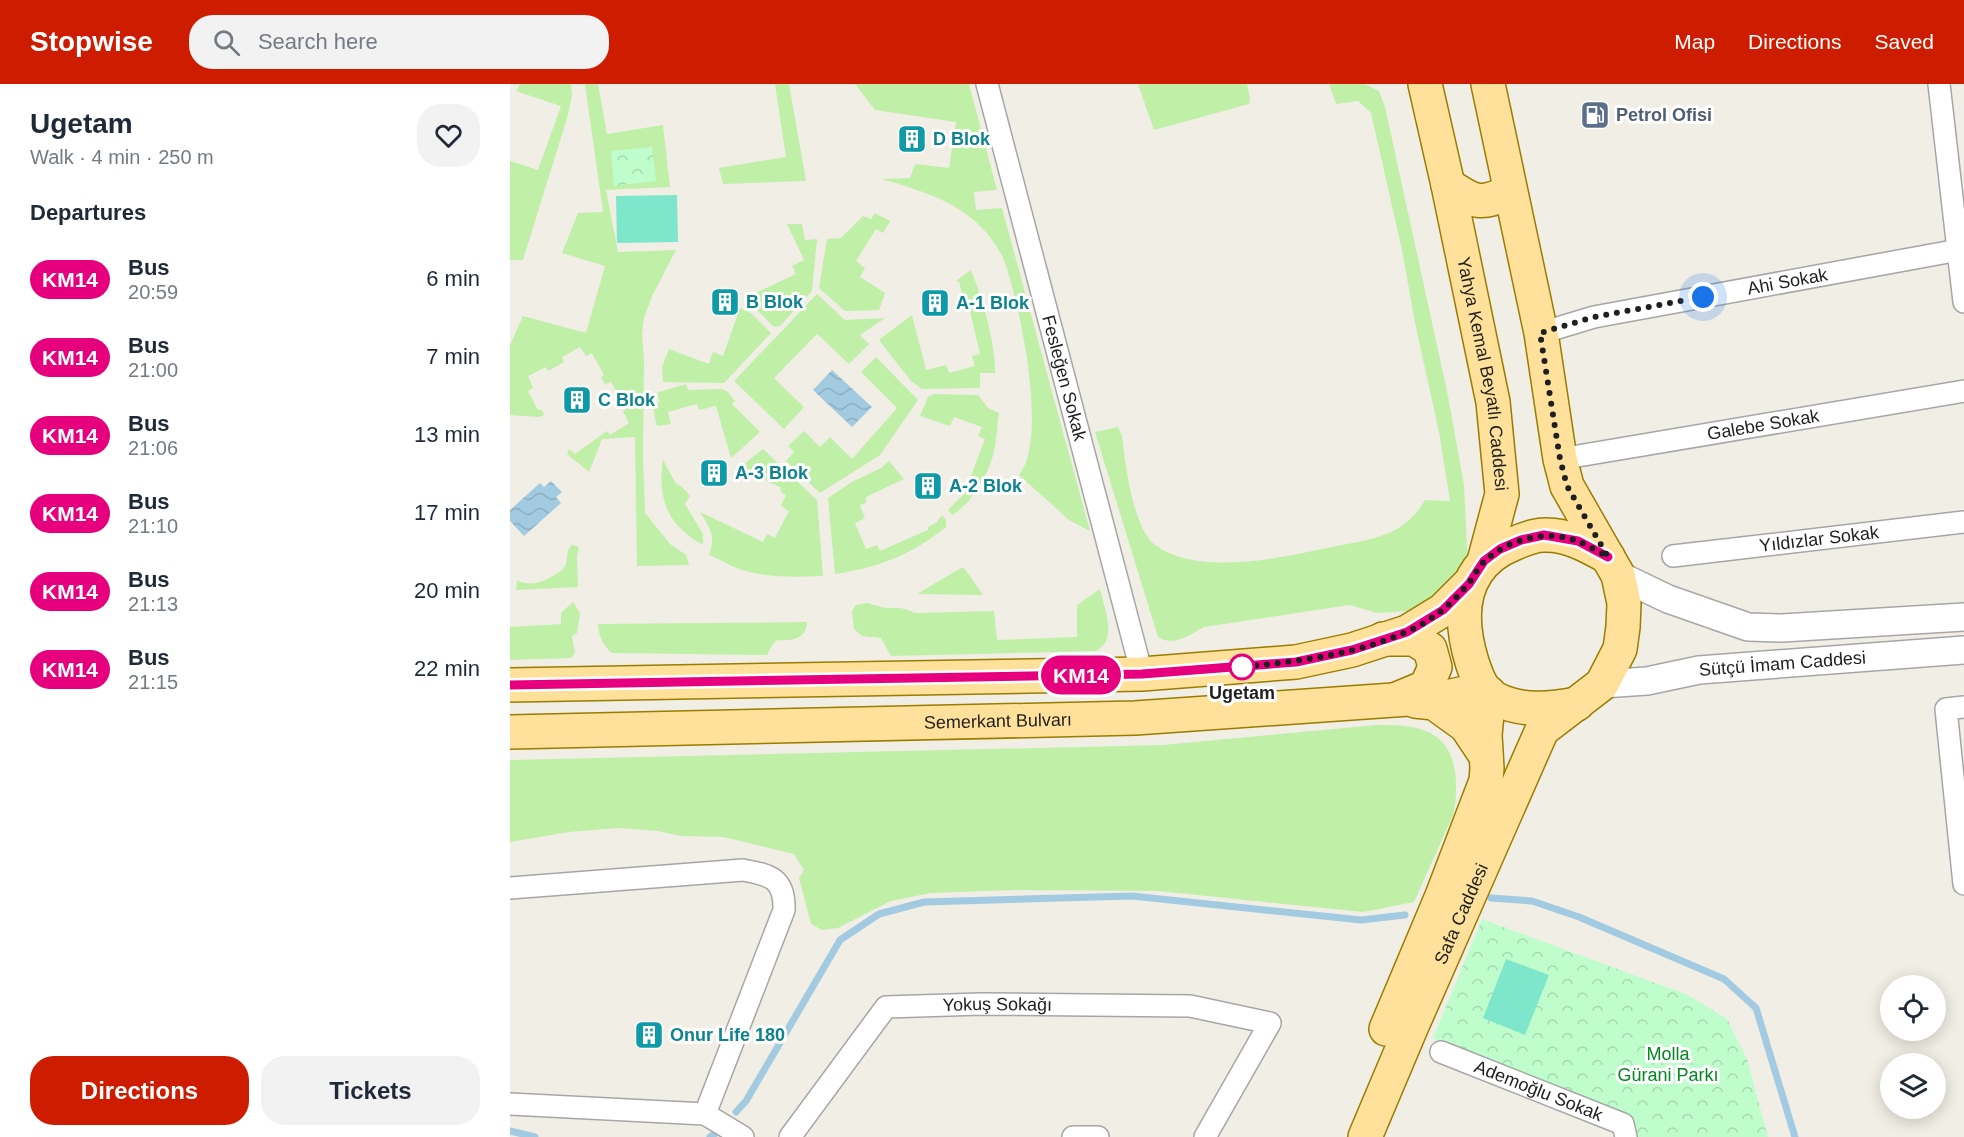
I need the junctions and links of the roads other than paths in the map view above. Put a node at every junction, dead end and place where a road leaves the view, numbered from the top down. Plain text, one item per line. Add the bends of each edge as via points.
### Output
1 (987, 84) edge
2 (1425, 84) edge
3 (1488, 84) edge
4 (1939, 84) edge
5 (1448, 185) junction
6 (1510, 191) junction
7 (1961, 249) edge
8 (1964, 302) edge
9 (1540, 333) junction
10 (1964, 391) edge
11 (1560, 459) junction
12 (1964, 522) edge
13 (1673, 556) dead end
14 (1613, 566) junction
15 (1477, 572) junction
16 (1964, 617) edge
17 (1383, 639) junction
18 (1964, 650) edge
19 (1142, 674) junction
20 (1602, 684) junction
21 (510, 685) edge
22 (1486, 691) junction
23 (1395, 700) junction
24 (1577, 704) junction
25 (1955, 708) edge
26 (510, 732) edge
27 (1486, 756) junction
28 (1964, 884) edge
29 (510, 888) edge
30 (1441, 1052) dead end
31 (510, 1104) edge
32 (705, 1114) junction
33 (743, 1137) edge
34 (789, 1137) edge
35 (1073, 1137) edge
36 (1098, 1137) edge
37 (1205, 1137) edge
38 (1342, 1137) edge
39 (1365, 1137) edge
40 (1626, 1137) edge

1 - 19 street, Fesleğen Sokak
2 - 5 main road, Yahya Kemal Beyatlı Caddesi
3 - 6 main road
4 - 7 street
5 - 6 main road via 1478,201 1493,200
5 - 15 main road, Yahya Kemal Beyatlı Caddesi via 1493,402 1502,494
6 - 9 main road
7 - 8 street
7 - 9 street, Ahi Sokak via 1594,317
9 - 11 main road
10 - 11 street, Galebe Sokak
11 - 14 main road via 1567,486
12 - 13 street, Yıldızlar Sokak
14 - 15 main road via 1578,541 1544,535 1500,549
14 - 16 street, Sütçü İmam Caddesi via 1668,599 1748,627
14 - 20 main road via 1624,603 1623,627 1620,649
15 - 17 main road via 1443,610 1407,632
15 - 22 main road via 1464,608 1464,633 1475,673
17 - 19 main road via 1296,662
17 - 23 main road via 1414,639 1430,649 1436,667 1426,687
18 - 20 street, Sütçü İmam Caddesi via 1698,670 1647,681
19 - 21 main road
20 - 24 main road
22 - 23 main road, Semerkant Bulvarı
22 - 24 main road via 1496,699 1536,709
22 - 27 main road, Safa Caddesi
23 - 26 main road, Semerkant Bulvarı via 1135,718
23 - 27 main road via 1434,703 1466,726
24 - 39 main road, Safa Caddesi via 1542,730
25 - 28 street
27 - 38 main road, Safa Caddesi via 1486,781 1478,803
29 - 32 street via 743,870 772,877 781,886 784,910
30 - 40 street, Ademoğlu Sokak via 1623,1124
31 - 32 street
32 - 33 street
34 - 37 street, Yokuş Sokağı via 886,1007 981,1004 1190,1006 1270,1023
35 - 36 street

